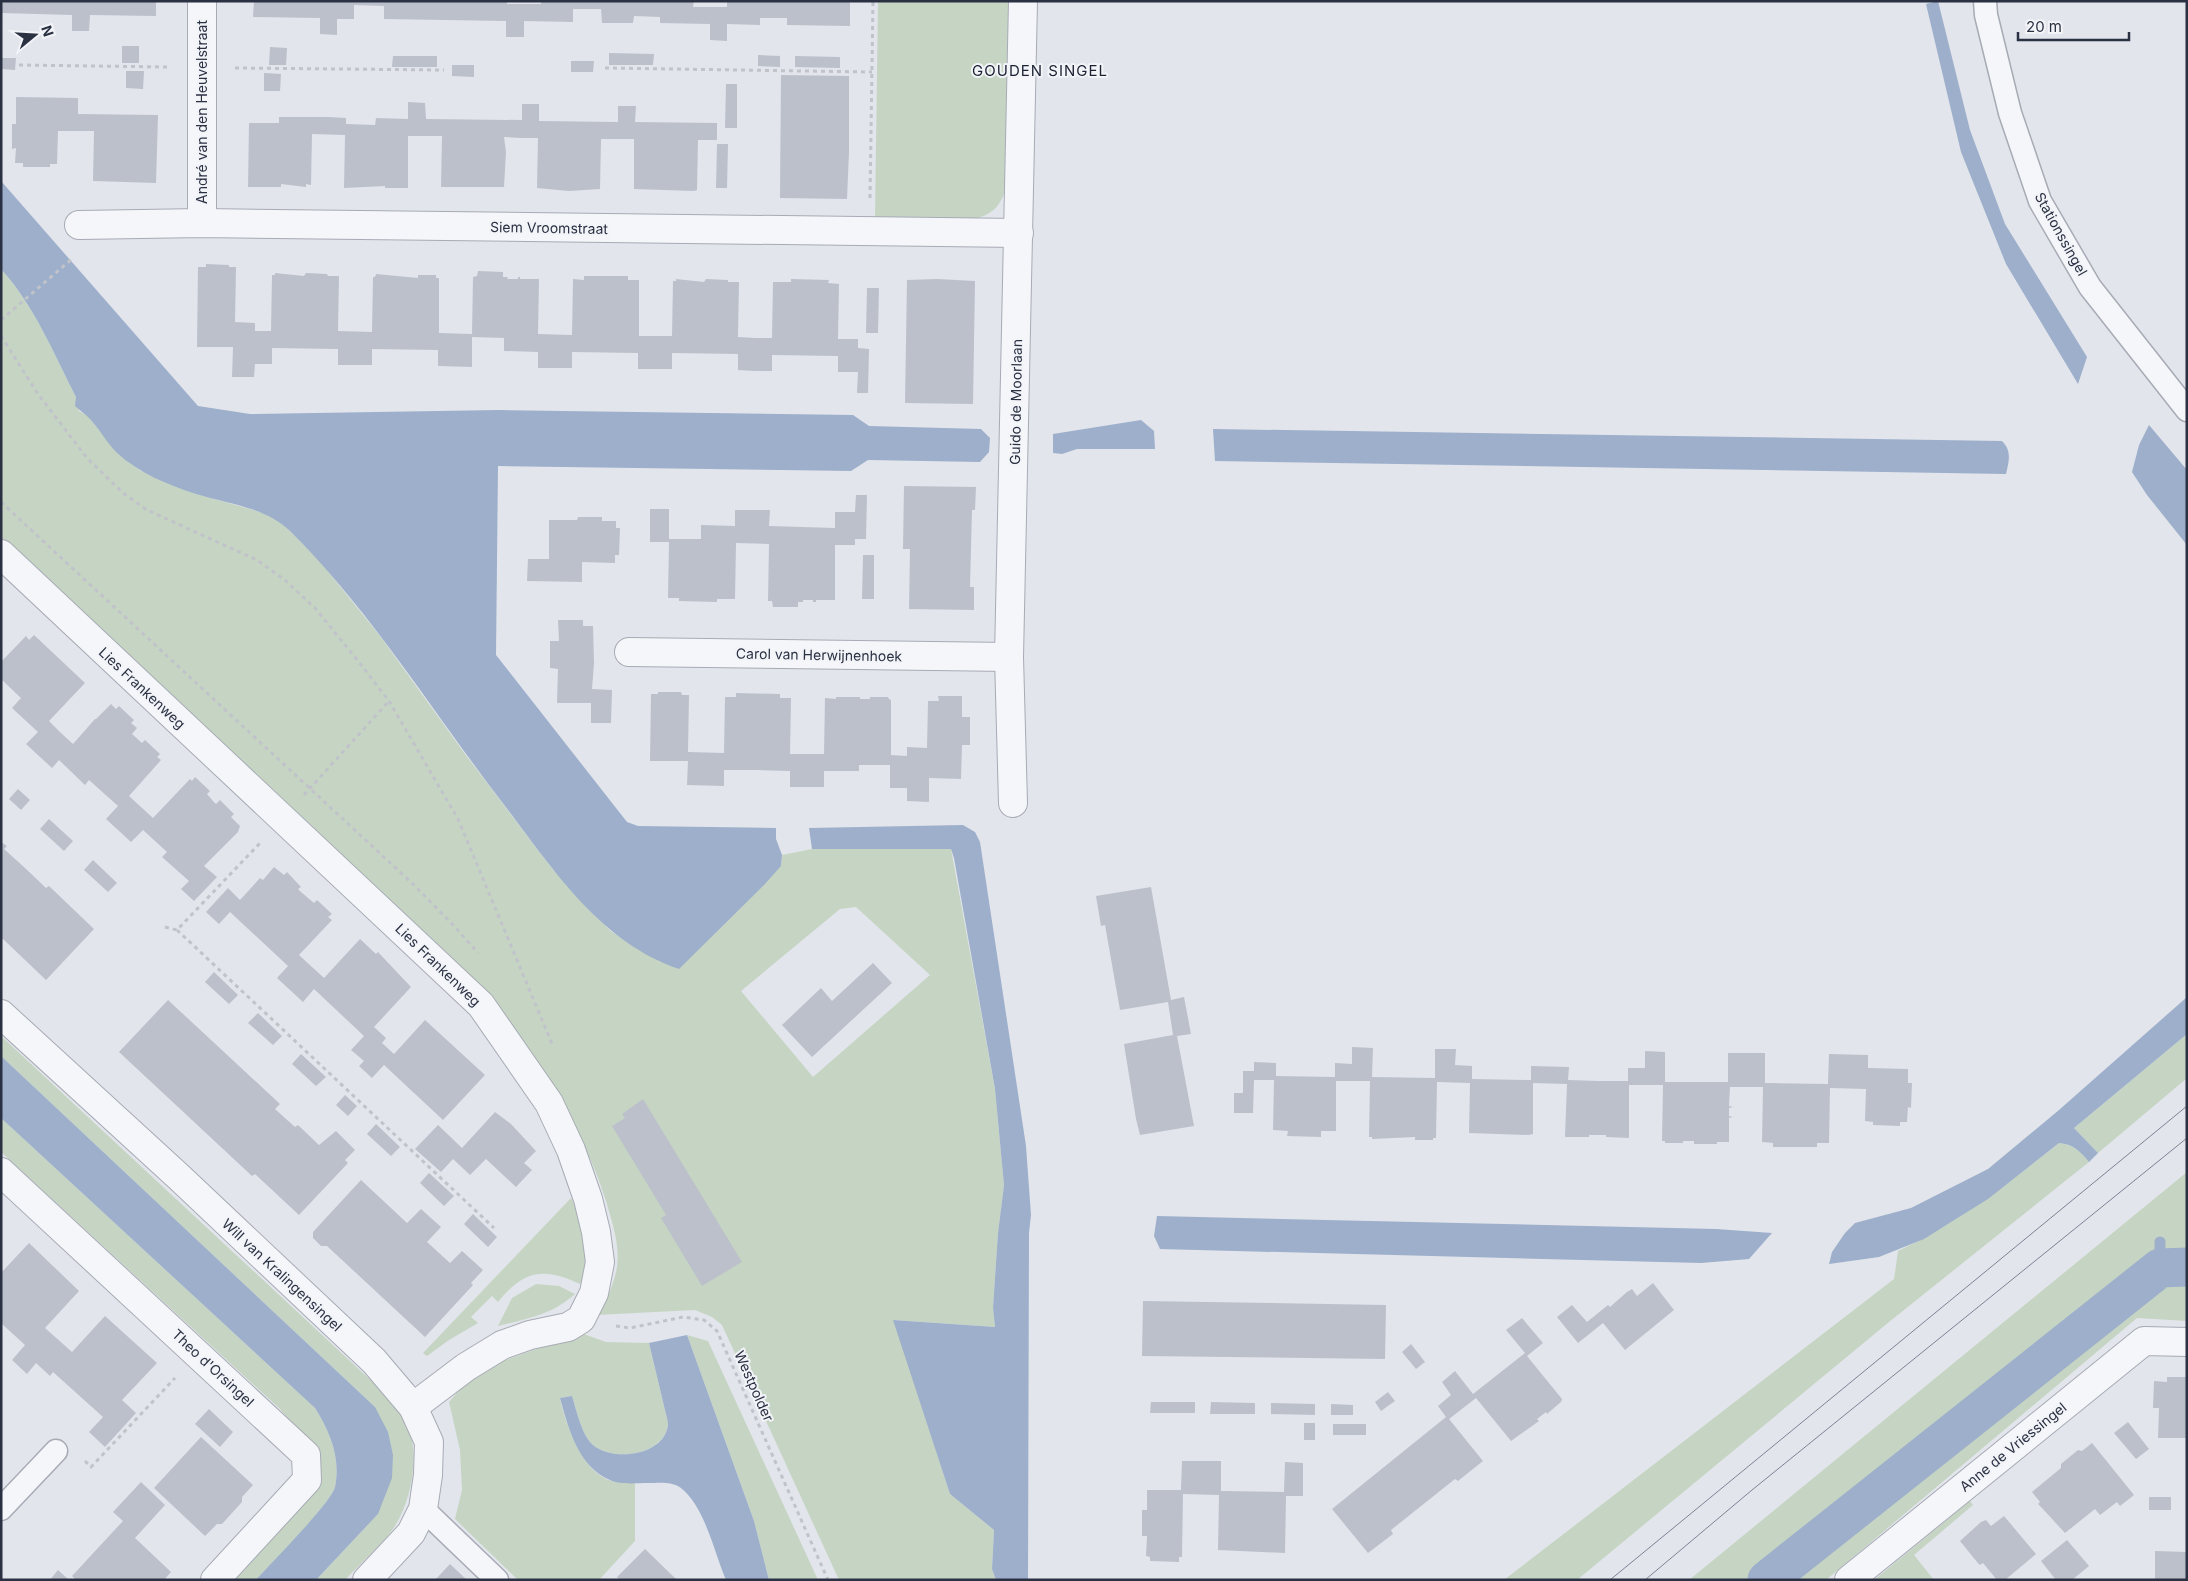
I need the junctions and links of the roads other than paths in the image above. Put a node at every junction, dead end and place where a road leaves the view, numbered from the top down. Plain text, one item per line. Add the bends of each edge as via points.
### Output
1 (202, 1) edge
2 (1023, 1) edge
3 (1985, 1) edge
4 (202, 223) junction
5 (79, 225) dead end
6 (1019, 233) junction
7 (2187, 410) edge
8 (1, 554) edge
9 (629, 652) dead end
10 (1009, 657) junction
11 (1013, 803) dead end
12 (1, 1014) edge
13 (1, 1172) edge
14 (2187, 1342) edge
15 (414, 1407) junction
16 (56, 1451) road end
17 (1, 1509) edge
18 (422, 1509) junction
19 (215, 1580) edge
20 (367, 1580) edge
21 (497, 1580) edge
22 (1849, 1580) edge

1 - 4 street, André van den Heuvelstraat
2 - 6 street, Guido de Moorlaan
3 - 7 lane, Stationssingel via 2010,113 2040,201 2090,287
4 - 5 street, Siem Vroomstraat
4 - 6 street, Siem Vroomstraat
6 - 10 street, Guido de Moorlaan
8 - 15 street, Lies Frankenweg via 480,1005 550,1103 571,1150 596,1232 600,1262 594,1292 581,1319 568,1327 502,1345 466,1367
9 - 10 street, Carol van Herwijnenhoek
10 - 11 street, Guido de Moorlaan
12 - 15 street, Will van Kralingensingel via 374,1361
13 - 19 street, Theo d'Orsingel via 306,1455 307,1480
14 - 22 street, Anne de Vriessingel via 2144,1341
15 - 18 street, Will van Kralingensingel via 429,1442
16 - 17 lane
18 - 20 street, Will van Kralingensingel via 411,1533
18 - 21 lane

